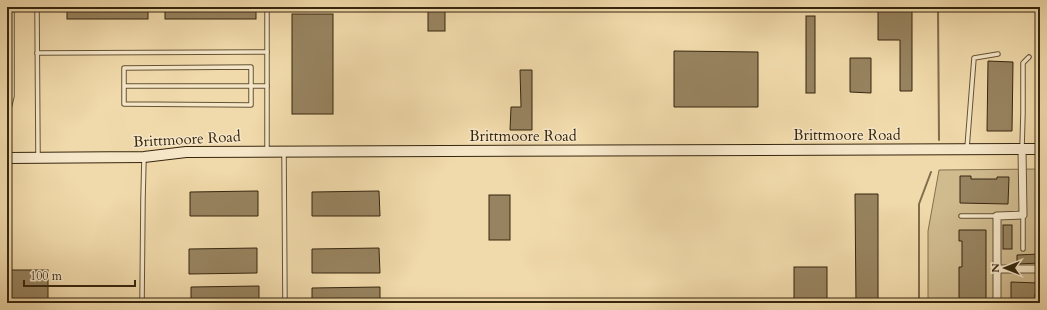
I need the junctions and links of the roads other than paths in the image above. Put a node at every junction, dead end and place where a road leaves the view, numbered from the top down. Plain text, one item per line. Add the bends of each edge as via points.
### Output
1 (12, 7) edge
2 (37, 7) edge
3 (267, 7) edge
4 (267, 52) junction
5 (37, 53) junction
6 (998, 54) dead end
7 (1029, 58) dead end
8 (124, 86) junction
9 (251, 86) junction
10 (267, 86) junction
11 (8, 112) edge
12 (7, 133) edge
13 (967, 149) junction
14 (1022, 149) junction
15 (1040, 149) edge
16 (267, 151) junction
17 (284, 151) junction
18 (144, 157) junction
19 (7, 158) edge
20 (38, 158) junction
21 (961, 216) dead end
22 (997, 216) junction
23 (1023, 216) junction
24 (1023, 249) dead end
25 (997, 269) junction
26 (1040, 269) edge
27 (142, 303) edge
28 (285, 303) edge
29 (997, 303) edge

1 - 11 lane via 12,96
2 - 5 lane
3 - 4 lane
4 - 5 lane
4 - 10 lane
5 - 20 lane
6 - 13 lane via 974,58
7 - 14 lane via 1023,63
8 - 9 lane
8 - 9 lane via 124,68 251,67
8 - 9 lane via 124,104 251,105
9 - 10 lane
10 - 16 lane
11 - 12 lane
12 - 19 lane
13 - 14 main road, Brittmoore Road
13 - 17 main road, Brittmoore Road
14 - 15 main road, Brittmoore Road
14 - 23 street
16 - 17 main road, Brittmoore Road
16 - 18 main road, Brittmoore Road via 186,152
17 - 28 lane
18 - 20 main road, Brittmoore Road
18 - 27 lane
19 - 20 main road, Brittmoore Road
21 - 22 lane
22 - 23 street
22 - 25 street
23 - 24 lane
25 - 26 street
25 - 29 street

